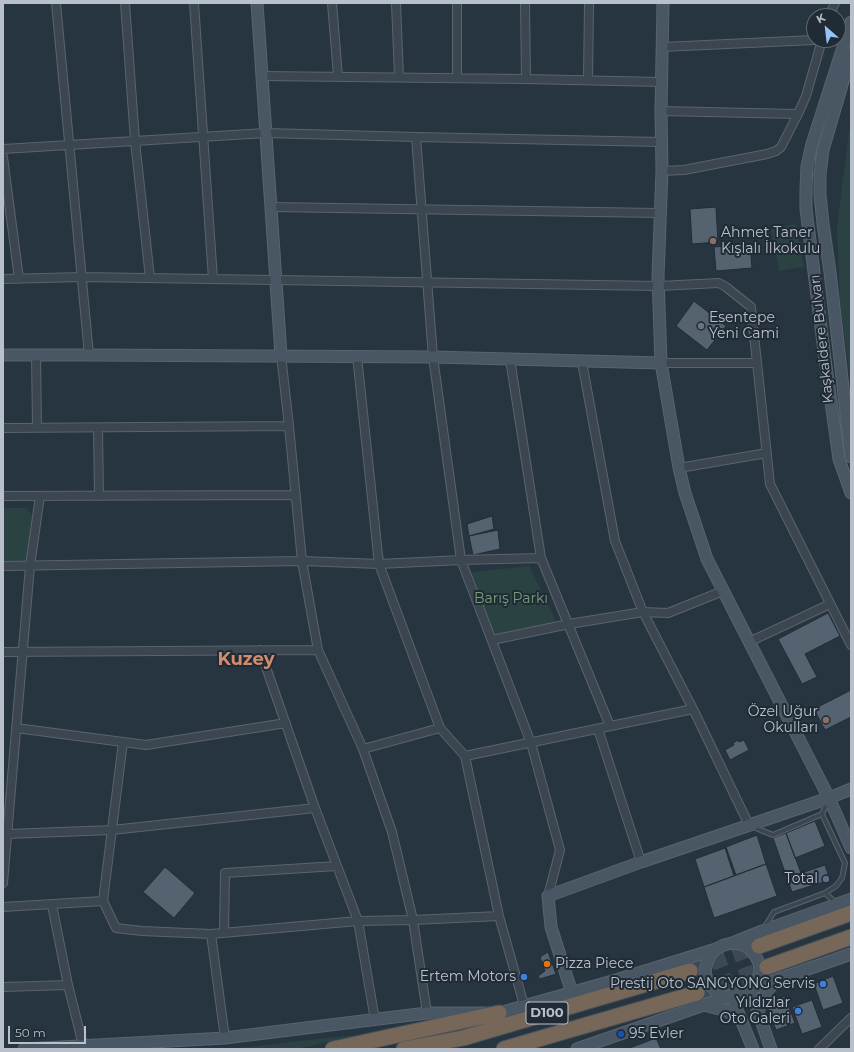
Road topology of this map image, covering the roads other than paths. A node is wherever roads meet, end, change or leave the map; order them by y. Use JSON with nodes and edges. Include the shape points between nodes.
{"nodes":[{"id":1,"x":56,"y":3,"type":"edge"},
{"id":2,"x":125,"y":3,"type":"edge"},
{"id":3,"x":194,"y":3,"type":"edge"},
{"id":4,"x":257,"y":3,"type":"edge"},
{"id":5,"x":332,"y":3,"type":"edge"},
{"id":6,"x":396,"y":3,"type":"edge"},
{"id":7,"x":457,"y":3,"type":"edge"},
{"id":8,"x":525,"y":3,"type":"edge"},
{"id":9,"x":588,"y":3,"type":"edge"},
{"id":10,"x":662,"y":3,"type":"edge"},
{"id":11,"x":851,"y":22,"type":"edge"},
{"id":12,"x":806,"y":40,"type":"edge"},
{"id":13,"x":662,"y":47,"type":"junction"},
{"id":14,"x":820,"y":48,"type":"edge"},
{"id":15,"x":851,"y":54,"type":"edge"},
{"id":16,"x":261,"y":76,"type":"junction"},
{"id":17,"x":338,"y":76,"type":"junction"},
{"id":18,"x":399,"y":77,"type":"junction"},
{"id":19,"x":457,"y":78,"type":"junction"},
{"id":20,"x":526,"y":79,"type":"junction"},
{"id":21,"x":588,"y":80,"type":"junction"},
{"id":22,"x":661,"y":82,"type":"junction"},
{"id":23,"x":661,"y":111,"type":"junction"},
{"id":24,"x":798,"y":114,"type":"junction"},
{"id":25,"x":266,"y":133,"type":"junction"},
{"id":26,"x":204,"y":137,"type":"junction"},
{"id":27,"x":416,"y":137,"type":"junction"},
{"id":28,"x":135,"y":142,"type":"junction"},
{"id":29,"x":661,"y":142,"type":"junction"},
{"id":30,"x":68,"y":146,"type":"junction"},
{"id":31,"x":3,"y":149,"type":"edge"},
{"id":32,"x":3,"y":157,"type":"edge"},
{"id":33,"x":662,"y":171,"type":"junction"},
{"id":34,"x":271,"y":207,"type":"junction"},
{"id":35,"x":421,"y":210,"type":"junction"},
{"id":36,"x":659,"y":213,"type":"junction"},
{"id":37,"x":82,"y":276,"type":"junction"},
{"id":38,"x":19,"y":278,"type":"junction"},
{"id":39,"x":150,"y":278,"type":"junction"},
{"id":40,"x":213,"y":278,"type":"junction"},
{"id":41,"x":3,"y":279,"type":"edge"},
{"id":42,"x":276,"y":280,"type":"junction"},
{"id":43,"x":426,"y":283,"type":"junction"},
{"id":44,"x":659,"y":286,"type":"junction"},
{"id":45,"x":3,"y":355,"type":"edge"},
{"id":46,"x":36,"y":355,"type":"junction"},
{"id":47,"x":89,"y":355,"type":"junction"},
{"id":48,"x":281,"y":355,"type":"junction"},
{"id":49,"x":357,"y":356,"type":"junction"},
{"id":50,"x":433,"y":357,"type":"junction"},
{"id":51,"x":510,"y":360,"type":"junction"},
{"id":52,"x":582,"y":362,"type":"junction"},
{"id":53,"x":661,"y":363,"type":"junction"},
{"id":54,"x":757,"y":363,"type":"junction"},
{"id":55,"x":289,"y":426,"type":"junction"},
{"id":56,"x":3,"y":428,"type":"edge"},
{"id":57,"x":37,"y":428,"type":"junction"},
{"id":58,"x":98,"y":428,"type":"junction"},
{"id":59,"x":767,"y":453,"type":"junction"},
{"id":60,"x":851,"y":457,"type":"edge"},
{"id":61,"x":679,"y":468,"type":"junction"},
{"id":62,"x":851,"y":493,"type":"edge"},
{"id":63,"x":295,"y":495,"type":"junction"},
{"id":64,"x":3,"y":496,"type":"edge"},
{"id":65,"x":40,"y":496,"type":"junction"},
{"id":66,"x":99,"y":496,"type":"junction"},
{"id":67,"x":541,"y":558,"type":"junction"},
{"id":68,"x":461,"y":560,"type":"junction"},
{"id":69,"x":302,"y":561,"type":"junction"},
{"id":70,"x":379,"y":564,"type":"junction"},
{"id":71,"x":3,"y":566,"type":"edge"},
{"id":72,"x":30,"y":566,"type":"junction"},
{"id":73,"x":723,"y":591,"type":"junction"},
{"id":74,"x":830,"y":604,"type":"junction"},
{"id":75,"x":643,"y":612,"type":"junction"},
{"id":76,"x":569,"y":624,"type":"junction"},
{"id":77,"x":492,"y":640,"type":"junction"},
{"id":78,"x":749,"y":642,"type":"junction"},
{"id":79,"x":851,"y":645,"type":"edge"},
{"id":80,"x":260,"y":650,"type":"junction"},
{"id":81,"x":318,"y":650,"type":"junction"},
{"id":82,"x":3,"y":652,"type":"edge"},
{"id":83,"x":22,"y":652,"type":"junction"},
{"id":84,"x":692,"y":709,"type":"junction"},
{"id":85,"x":286,"y":723,"type":"junction"},
{"id":86,"x":610,"y":726,"type":"junction"},
{"id":87,"x":16,"y":728,"type":"junction"},
{"id":88,"x":440,"y":728,"type":"junction"},
{"id":89,"x":598,"y":729,"type":"junction"},
{"id":90,"x":123,"y":742,"type":"junction"},
{"id":91,"x":531,"y":743,"type":"junction"},
{"id":92,"x":362,"y":748,"type":"junction"},
{"id":93,"x":465,"y":756,"type":"junction"},
{"id":94,"x":7,"y":788,"type":"edge"},
{"id":95,"x":851,"y":789,"type":"edge"},
{"id":96,"x":829,"y":798,"type":"junction"},
{"id":97,"x":315,"y":808,"type":"junction"},
{"id":98,"x":822,"y":814,"type":"junction"},
{"id":99,"x":749,"y":825,"type":"junction"},
{"id":100,"x":112,"y":830,"type":"junction"},
{"id":101,"x":8,"y":834,"type":"junction"},
{"id":102,"x":851,"y":848,"type":"edge"},
{"id":103,"x":641,"y":862,"type":"junction"},
{"id":104,"x":336,"y":866,"type":"junction"},
{"id":105,"x":3,"y":883,"type":"edge"},
{"id":106,"x":825,"y":893,"type":"junction"},
{"id":107,"x":548,"y":896,"type":"junction"},
{"id":108,"x":851,"y":899,"type":"edge"},
{"id":109,"x":103,"y":901,"type":"junction"},
{"id":110,"x":837,"y":904,"type":"junction"},
{"id":111,"x":52,"y":905,"type":"junction"},
{"id":112,"x":3,"y":907,"type":"edge"},
{"id":113,"x":851,"y":913,"type":"edge"},
{"id":114,"x":499,"y":916,"type":"junction"},
{"id":115,"x":412,"y":920,"type":"junction"},
{"id":116,"x":358,"y":921,"type":"junction"},
{"id":117,"x":762,"y":931,"type":"junction"},
{"id":118,"x":224,"y":933,"type":"junction"},
{"id":119,"x":211,"y":934,"type":"junction"},
{"id":120,"x":851,"y":937,"type":"edge"},
{"id":121,"x":732,"y":943,"type":"junction"},
{"id":122,"x":759,"y":946,"type":"tunnel mouth"},
{"id":123,"x":716,"y":949,"type":"junction"},
{"id":124,"x":851,"y":954,"type":"edge"},
{"id":125,"x":767,"y":967,"type":"tunnel mouth"},
{"id":126,"x":690,"y":971,"type":"tunnel mouth"},
{"id":127,"x":778,"y":979,"type":"junction"},
{"id":128,"x":68,"y":985,"type":"junction"},
{"id":129,"x":3,"y":987,"type":"edge"},
{"id":130,"x":752,"y":988,"type":"junction"},
{"id":131,"x":572,"y":993,"type":"junction"},
{"id":132,"x":729,"y":996,"type":"junction"},
{"id":133,"x":699,"y":999,"type":"junction"},
{"id":134,"x":524,"y":1005,"type":"junction"},
{"id":135,"x":427,"y":1013,"type":"junction"},
{"id":136,"x":499,"y":1013,"type":"junction"},
{"id":137,"x":758,"y":1014,"type":"junction"},
{"id":138,"x":851,"y":1018,"type":"edge"},
{"id":139,"x":375,"y":1020,"type":"junction"},
{"id":140,"x":742,"y":1020,"type":"junction"},
{"id":141,"x":225,"y":1038,"type":"junction"},
{"id":142,"x":83,"y":1045,"type":"junction"},
{"id":143,"x":24,"y":1049,"type":"edge"},
{"id":144,"x":333,"y":1049,"type":"edge"},
{"id":145,"x":404,"y":1049,"type":"edge"},
{"id":146,"x":504,"y":1049,"type":"edge"},
{"id":147,"x":578,"y":1049,"type":"edge"},
{"id":148,"x":753,"y":1049,"type":"edge"},
{"id":149,"x":771,"y":1049,"type":"edge"},
{"id":150,"x":819,"y":1049,"type":"edge"}],
"edges":[{"from":1,"to":30,"type":"street"},
{"from":2,"to":28,"type":"street"},
{"from":3,"to":26,"type":"street"},
{"from":4,"to":16,"type":"main road"},
{"from":5,"to":17,"type":"street"},
{"from":6,"to":18,"type":"street"},
{"from":7,"to":19,"type":"street"},
{"from":8,"to":20,"type":"street"},
{"from":9,"to":21,"type":"street"},
{"from":10,"to":13,"type":"main road"},
{"from":11,"to":62,"type":"main road","name":"Kaşkaldere Bulvarı","via":[[812,144],[807,166],[806,189],[806,209],[839,459]]},
{"from":12,"to":13,"type":"street"},
{"from":13,"to":22,"type":"main road"},
{"from":14,"to":24,"type":"street"},
{"from":15,"to":60,"type":"main road","name":"Kaşkaldere Bulvarı","via":[[823,150],[820,195]]},
{"from":16,"to":17,"type":"street"},
{"from":16,"to":25,"type":"main road"},
{"from":17,"to":18,"type":"street"},
{"from":18,"to":19,"type":"street"},
{"from":19,"to":20,"type":"street"},
{"from":20,"to":21,"type":"street"},
{"from":21,"to":22,"type":"street"},
{"from":22,"to":23,"type":"main road"},
{"from":23,"to":24,"type":"street"},
{"from":23,"to":29,"type":"main road"},
{"from":24,"to":33,"type":"street","via":[[785,141],[776,151],[684,170]]},
{"from":25,"to":26,"type":"street"},
{"from":25,"to":27,"type":"street"},
{"from":25,"to":34,"type":"main road"},
{"from":26,"to":28,"type":"street"},
{"from":26,"to":40,"type":"street"},
{"from":27,"to":29,"type":"street"},
{"from":27,"to":35,"type":"street"},
{"from":28,"to":30,"type":"street"},
{"from":28,"to":39,"type":"street"},
{"from":29,"to":33,"type":"main road"},
{"from":30,"to":31,"type":"street"},
{"from":30,"to":37,"type":"street"},
{"from":32,"to":38,"type":"street"},
{"from":33,"to":36,"type":"main road"},
{"from":34,"to":35,"type":"street"},
{"from":34,"to":42,"type":"main road"},
{"from":35,"to":36,"type":"street"},
{"from":35,"to":43,"type":"street"},
{"from":36,"to":44,"type":"main road"},
{"from":37,"to":38,"type":"street"},
{"from":37,"to":39,"type":"street"},
{"from":37,"to":47,"type":"street"},
{"from":38,"to":41,"type":"street"},
{"from":39,"to":40,"type":"street"},
{"from":40,"to":42,"type":"street"},
{"from":42,"to":43,"type":"street"},
{"from":42,"to":48,"type":"main road"},
{"from":43,"to":44,"type":"street"},
{"from":43,"to":50,"type":"street"},
{"from":44,"to":53,"type":"main road"},
{"from":44,"to":54,"type":"street","via":[[718,283],[730,290],[750,307]]},
{"from":45,"to":46,"type":"main road"},
{"from":46,"to":47,"type":"main road"},
{"from":46,"to":57,"type":"street"},
{"from":47,"to":48,"type":"main road"},
{"from":48,"to":49,"type":"main road"},
{"from":48,"to":55,"type":"street"},
{"from":49,"to":50,"type":"main road"},
{"from":49,"to":70,"type":"street"},
{"from":50,"to":51,"type":"main road"},
{"from":50,"to":68,"type":"street"},
{"from":51,"to":52,"type":"main road"},
{"from":51,"to":67,"type":"street"},
{"from":52,"to":53,"type":"main road"},
{"from":52,"to":75,"type":"street","via":[[616,541]]},
{"from":53,"to":54,"type":"street"},
{"from":53,"to":61,"type":"main road"},
{"from":54,"to":59,"type":"street"},
{"from":55,"to":58,"type":"street"},
{"from":55,"to":63,"type":"street"},
{"from":56,"to":57,"type":"street"},
{"from":57,"to":58,"type":"street"},
{"from":58,"to":66,"type":"street"},
{"from":59,"to":61,"type":"street"},
{"from":59,"to":74,"type":"street","via":[[770,484]]},
{"from":61,"to":73,"type":"main road","via":[[707,559]]},
{"from":63,"to":66,"type":"street"},
{"from":63,"to":69,"type":"street"},
{"from":64,"to":65,"type":"street"},
{"from":65,"to":66,"type":"street"},
{"from":65,"to":72,"type":"street"},
{"from":67,"to":68,"type":"street"},
{"from":67,"to":76,"type":"street"},
{"from":68,"to":70,"type":"street"},
{"from":68,"to":77,"type":"street"},
{"from":69,"to":70,"type":"street"},
{"from":69,"to":72,"type":"street"},
{"from":69,"to":81,"type":"street"},
{"from":70,"to":88,"type":"street"},
{"from":71,"to":72,"type":"street"},
{"from":72,"to":83,"type":"street"},
{"from":73,"to":75,"type":"street","via":[[668,613]]},
{"from":73,"to":78,"type":"main road"},
{"from":74,"to":78,"type":"street"},
{"from":74,"to":79,"type":"street"},
{"from":75,"to":76,"type":"street"},
{"from":75,"to":84,"type":"street"},
{"from":76,"to":77,"type":"street"},
{"from":76,"to":86,"type":"street"},
{"from":77,"to":91,"type":"street"},
{"from":78,"to":96,"type":"main road"},
{"from":80,"to":81,"type":"street"},
{"from":80,"to":83,"type":"street"},
{"from":80,"to":85,"type":"street"},
{"from":81,"to":92,"type":"street"},
{"from":82,"to":83,"type":"street"},
{"from":83,"to":87,"type":"street"},
{"from":84,"to":86,"type":"street"},
{"from":84,"to":99,"type":"street"},
{"from":85,"to":90,"type":"street","via":[[146,745]]},
{"from":85,"to":97,"type":"street"},
{"from":86,"to":89,"type":"street"},
{"from":87,"to":90,"type":"street"},
{"from":87,"to":94,"type":"street"},
{"from":88,"to":92,"type":"street"},
{"from":88,"to":93,"type":"street"},
{"from":89,"to":91,"type":"street"},
{"from":89,"to":103,"type":"street"},
{"from":90,"to":100,"type":"street"},
{"from":91,"to":93,"type":"street"},
{"from":91,"to":107,"type":"street","via":[[560,850]]},
{"from":92,"to":115,"type":"street","via":[[392,832]]},
{"from":93,"to":114,"type":"street"},
{"from":94,"to":101,"type":"street"},
{"from":95,"to":96,"type":"main road"},
{"from":96,"to":98,"type":"lane"},
{"from":96,"to":99,"type":"main road"},
{"from":96,"to":102,"type":"main road"},
{"from":97,"to":100,"type":"street"},
{"from":97,"to":104,"type":"street"},
{"from":98,"to":99,"type":"lane","via":[[773,835]]},
{"from":98,"to":106,"type":"lane","via":[[845,863],[842,878],[836,886]]},
{"from":99,"to":103,"type":"main road"},
{"from":100,"to":101,"type":"street"},
{"from":100,"to":109,"type":"street"},
{"from":101,"to":105,"type":"street"},
{"from":103,"to":107,"type":"main road"},
{"from":104,"to":116,"type":"street"},
{"from":104,"to":118,"type":"street","via":[[225,873]]},
{"from":106,"to":110,"type":"lane"},
{"from":106,"to":117,"type":"lane","via":[[774,912]]},
{"from":107,"to":131,"type":"main road","via":[[551,927]]},
{"from":108,"to":110,"type":"main road"},
{"from":109,"to":111,"type":"street"},
{"from":109,"to":119,"type":"street","via":[[116,928]]},
{"from":110,"to":117,"type":"main road"},
{"from":111,"to":112,"type":"street"},
{"from":111,"to":128,"type":"street"},
{"from":113,"to":122,"type":"highway"},
{"from":114,"to":115,"type":"street"},
{"from":114,"to":134,"type":"street"},
{"from":115,"to":116,"type":"street"},
{"from":115,"to":135,"type":"street"},
{"from":116,"to":118,"type":"street"},
{"from":116,"to":139,"type":"street"},
{"from":117,"to":121,"type":"main road"},
{"from":118,"to":119,"type":"street"},
{"from":119,"to":141,"type":"street"},
{"from":120,"to":125,"type":"highway"},
{"from":121,"to":123,"type":"main road"},
{"from":121,"to":130,"type":"main road","via":[[749,948],[759,963],[758,980]]},
{"from":123,"to":131,"type":"main road"},
{"from":123,"to":132,"type":"main road","via":[[706,963],[707,980],[718,993]]},
{"from":124,"to":127,"type":"main road"},
{"from":126,"to":145,"type":"highway","number":"D100","via":[[462,1038]]},
{"from":127,"to":130,"type":"main road"},
{"from":127,"to":137,"type":"main road","via":[[767,991]]},
{"from":128,"to":129,"type":"street"},
{"from":128,"to":142,"type":"street"},
{"from":130,"to":132,"type":"main road"},
{"from":130,"to":137,"type":"main road"},
{"from":131,"to":134,"type":"main road"},
{"from":132,"to":133,"type":"main road"},
{"from":132,"to":140,"type":"main road"},
{"from":133,"to":140,"type":"main road"},
{"from":133,"to":146,"type":"highway","number":"D100"},
{"from":133,"to":147,"type":"main road"},
{"from":134,"to":136,"type":"main road"},
{"from":135,"to":136,"type":"main road"},
{"from":135,"to":139,"type":"main road"},
{"from":136,"to":144,"type":"highway"},
{"from":137,"to":149,"type":"main road"},
{"from":138,"to":150,"type":"street"},
{"from":139,"to":141,"type":"main road"},
{"from":140,"to":148,"type":"main road"},
{"from":141,"to":142,"type":"main road"},
{"from":142,"to":143,"type":"main road"}]}
